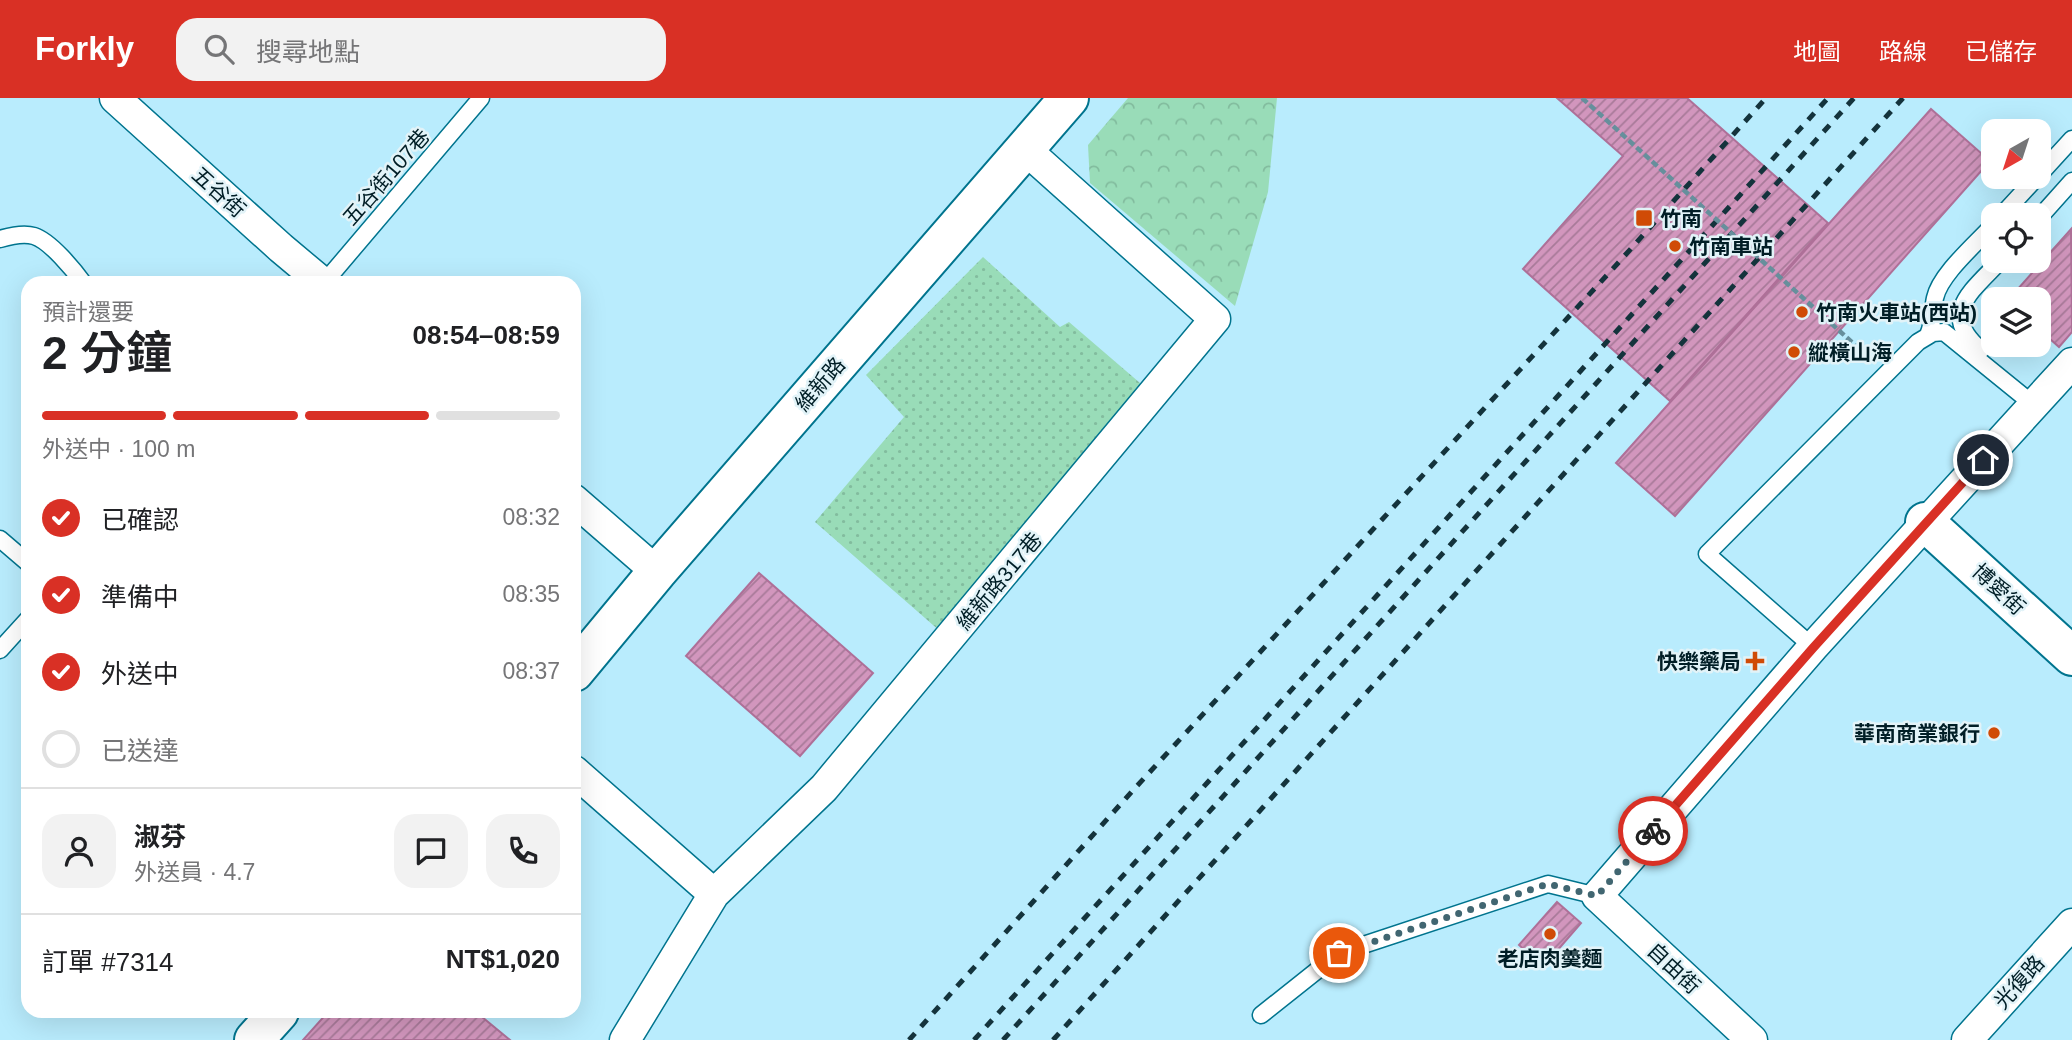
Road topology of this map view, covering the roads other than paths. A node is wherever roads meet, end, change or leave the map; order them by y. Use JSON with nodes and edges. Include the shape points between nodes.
{"nodes":[{"id":1,"x":115,"y":98,"type":"edge"},
{"id":2,"x":481,"y":98,"type":"edge"},
{"id":3,"x":1069,"y":98,"type":"edge"},
{"id":4,"x":2072,"y":139,"type":"edge"},
{"id":5,"x":1024,"y":149,"type":"junction"},
{"id":6,"x":2051,"y":162,"type":"edge"},
{"id":7,"x":2072,"y":181,"type":"edge"},
{"id":8,"x":2026,"y":189,"type":"edge"},
{"id":9,"x":2013,"y":203,"type":"edge"},
{"id":10,"x":2051,"y":205,"type":"edge"},
{"id":11,"x":1981,"y":238,"type":"edge"},
{"id":12,"x":0,"y":239,"type":"edge"},
{"id":13,"x":1989,"y":273,"type":"edge"},
{"id":14,"x":78,"y":276,"type":"edge"},
{"id":15,"x":315,"y":276,"type":"edge"},
{"id":16,"x":329,"y":276,"type":"edge"},
{"id":17,"x":1928,"y":335,"type":"junction"},
{"id":18,"x":2072,"y":363,"type":"edge"},
{"id":19,"x":2036,"y":402,"type":"junction"},
{"id":20,"x":581,"y":506,"type":"edge"},
{"id":21,"x":1926,"y":522,"type":"junction"},
{"id":22,"x":0,"y":539,"type":"edge"},
{"id":23,"x":21,"y":557,"type":"edge"},
{"id":24,"x":657,"y":572,"type":"junction"},
{"id":25,"x":21,"y":628,"type":"edge"},
{"id":26,"x":1813,"y":648,"type":"junction"},
{"id":27,"x":0,"y":650,"type":"edge"},
{"id":28,"x":2072,"y":656,"type":"edge"},
{"id":29,"x":581,"y":664,"type":"edge"},
{"id":30,"x":581,"y":777,"type":"edge"},
{"id":31,"x":714,"y":894,"type":"junction"},
{"id":32,"x":1597,"y":896,"type":"junction"},
{"id":33,"x":2072,"y":924,"type":"edge"},
{"id":34,"x":1261,"y":1015,"type":"dead end"},
{"id":35,"x":274,"y":1018,"type":"edge"},
{"id":36,"x":254,"y":1040,"type":"edge"},
{"id":37,"x":625,"y":1040,"type":"edge"},
{"id":38,"x":1752,"y":1040,"type":"edge"},
{"id":39,"x":1967,"y":1040,"type":"edge"}],
"edges":[{"from":1,"to":15,"type":"street","name":"五谷街"},
{"from":2,"to":16,"type":"lane","name":"五谷街107巷"},
{"from":3,"to":5,"type":"street","name":"維新路"},
{"from":4,"to":6,"type":"lane"},
{"from":5,"to":24,"type":"street","name":"維新路"},
{"from":5,"to":31,"type":"street","name":"維新路317巷","via":[[1215,319],[824,788]]},
{"from":7,"to":10,"type":"lane"},
{"from":8,"to":9,"type":"lane"},
{"from":11,"to":17,"type":"lane","via":[[1939,287]]},
{"from":12,"to":14,"type":"lane","via":[[35,236]]},
{"from":13,"to":19,"type":"lane","via":[[1961,305],[1959,321],[1969,340]]},
{"from":17,"to":19,"type":"lane","via":[[1944,332]]},
{"from":17,"to":26,"type":"lane","via":[[1707,554]]},
{"from":18,"to":19,"type":"street"},
{"from":19,"to":21,"type":"street"},
{"from":20,"to":24,"type":"street"},
{"from":21,"to":26,"type":"street"},
{"from":21,"to":28,"type":"street","name":"博愛街"},
{"from":22,"to":23,"type":"lane"},
{"from":24,"to":29,"type":"street","name":"維新路"},
{"from":25,"to":27,"type":"lane"},
{"from":26,"to":32,"type":"street"},
{"from":30,"to":31,"type":"street"},
{"from":31,"to":37,"type":"street","name":"維新路317巷"},
{"from":32,"to":34,"type":"lane","via":[[1548,884],[1339,953]]},
{"from":32,"to":38,"type":"street","name":"自由街"},
{"from":33,"to":39,"type":"street","name":"光復路"},
{"from":35,"to":36,"type":"street"}]}
